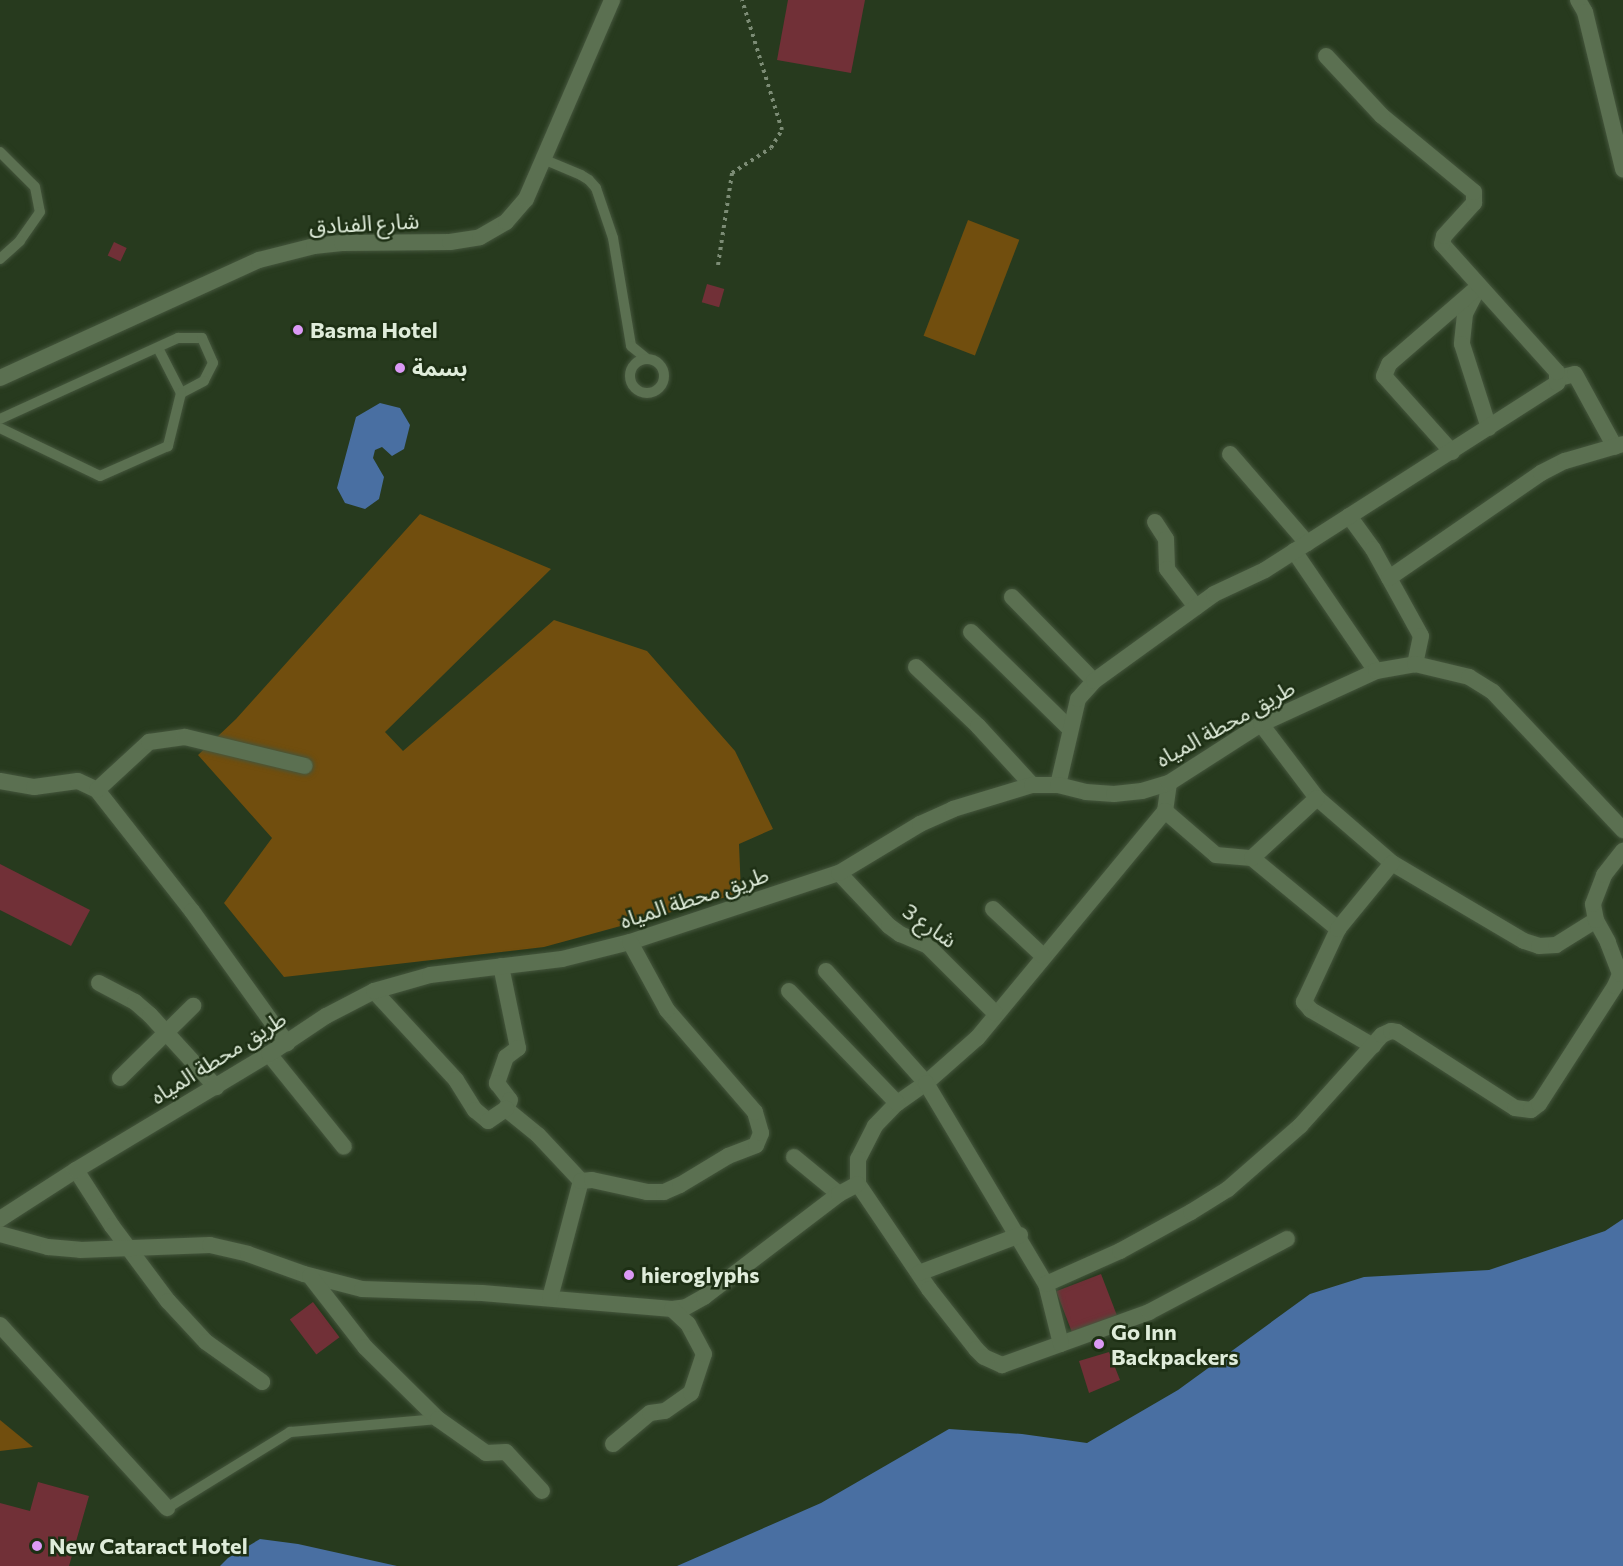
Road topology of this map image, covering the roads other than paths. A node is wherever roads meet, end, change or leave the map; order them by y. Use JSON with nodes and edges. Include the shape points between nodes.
{"nodes":[{"id":1,"x":612,"y":0,"type":"edge"},
{"id":2,"x":1578,"y":0,"type":"edge"},
{"id":3,"x":1326,"y":56,"type":"dead end"},
{"id":4,"x":0,"y":152,"type":"edge"},
{"id":5,"x":543,"y":159,"type":"junction"},
{"id":6,"x":1623,"y":169,"type":"edge"},
{"id":7,"x":0,"y":259,"type":"edge"},
{"id":8,"x":1478,"y":287,"type":"junction"},
{"id":9,"x":158,"y":348,"type":"junction"},
{"id":10,"x":646,"y":358,"type":"dead end"},
{"id":11,"x":0,"y":378,"type":"edge"},
{"id":12,"x":1559,"y":378,"type":"junction"},
{"id":13,"x":181,"y":393,"type":"junction"},
{"id":14,"x":0,"y":419,"type":"edge"},
{"id":15,"x":0,"y":428,"type":"edge"},
{"id":16,"x":1489,"y":428,"type":"junction"},
{"id":17,"x":1619,"y":445,"type":"edge"},
{"id":18,"x":1452,"y":452,"type":"junction"},
{"id":19,"x":1230,"y":454,"type":"dead end"},
{"id":20,"x":1349,"y":516,"type":"junction"},
{"id":21,"x":1155,"y":522,"type":"dead end"},
{"id":22,"x":1300,"y":547,"type":"junction"},
{"id":23,"x":1389,"y":578,"type":"junction"},
{"id":24,"x":1012,"y":597,"type":"dead end"},
{"id":25,"x":1196,"y":607,"type":"junction"},
{"id":26,"x":970,"y":632,"type":"dead end"},
{"id":27,"x":1416,"y":664,"type":"junction"},
{"id":28,"x":916,"y":667,"type":"dead end"},
{"id":29,"x":1376,"y":670,"type":"junction"},
{"id":30,"x":1094,"y":681,"type":"junction"},
{"id":31,"x":1261,"y":724,"type":"junction"},
{"id":32,"x":1070,"y":729,"type":"junction"},
{"id":33,"x":305,"y":766,"type":"dead end"},
{"id":34,"x":0,"y":781,"type":"edge"},
{"id":35,"x":1168,"y":783,"type":"junction"},
{"id":36,"x":1032,"y":785,"type":"junction"},
{"id":37,"x":1058,"y":785,"type":"junction"},
{"id":38,"x":97,"y":790,"type":"junction"},
{"id":39,"x":1317,"y":798,"type":"junction"},
{"id":40,"x":1165,"y":811,"type":"junction"},
{"id":41,"x":1623,"y":830,"type":"edge"},
{"id":42,"x":1623,"y":851,"type":"edge"},
{"id":43,"x":1252,"y":858,"type":"junction"},
{"id":44,"x":1392,"y":863,"type":"junction"},
{"id":45,"x":839,"y":873,"type":"junction"},
{"id":46,"x":993,"y":909,"type":"dead end"},
{"id":47,"x":1596,"y":920,"type":"junction"},
{"id":48,"x":1338,"y":929,"type":"junction"},
{"id":49,"x":630,"y":942,"type":"junction"},
{"id":50,"x":1043,"y":956,"type":"junction"},
{"id":51,"x":501,"y":966,"type":"junction"},
{"id":52,"x":826,"y":971,"type":"dead end"},
{"id":53,"x":99,"y":983,"type":"dead end"},
{"id":54,"x":374,"y":991,"type":"junction"},
{"id":55,"x":789,"y":991,"type":"dead end"},
{"id":56,"x":193,"y":1006,"type":"dead end"},
{"id":57,"x":995,"y":1013,"type":"junction"},
{"id":58,"x":167,"y":1032,"type":"junction"},
{"id":59,"x":287,"y":1042,"type":"junction"},
{"id":60,"x":1373,"y":1046,"type":"junction"},
{"id":61,"x":268,"y":1054,"type":"junction"},
{"id":62,"x":120,"y":1078,"type":"dead end"},
{"id":63,"x":926,"y":1083,"type":"junction"},
{"id":64,"x":216,"y":1086,"type":"junction"},
{"id":65,"x":897,"y":1103,"type":"junction"},
{"id":66,"x":506,"y":1109,"type":"junction"},
{"id":67,"x":344,"y":1147,"type":"dead end"},
{"id":68,"x":794,"y":1157,"type":"dead end"},
{"id":69,"x":76,"y":1170,"type":"junction"},
{"id":70,"x":581,"y":1181,"type":"junction"},
{"id":71,"x":858,"y":1184,"type":"junction"},
{"id":72,"x":839,"y":1194,"type":"junction"},
{"id":73,"x":0,"y":1219,"type":"edge"},
{"id":74,"x":0,"y":1234,"type":"edge"},
{"id":75,"x":1020,"y":1235,"type":"junction"},
{"id":76,"x":1287,"y":1239,"type":"dead end"},
{"id":77,"x":129,"y":1250,"type":"junction"},
{"id":78,"x":919,"y":1273,"type":"junction"},
{"id":79,"x":310,"y":1276,"type":"junction"},
{"id":80,"x":1046,"y":1284,"type":"junction"},
{"id":81,"x":549,"y":1298,"type":"junction"},
{"id":82,"x":672,"y":1309,"type":"junction"},
{"id":83,"x":0,"y":1325,"type":"edge"},
{"id":84,"x":1061,"y":1344,"type":"junction"},
{"id":85,"x":262,"y":1382,"type":"dead end"},
{"id":86,"x":438,"y":1419,"type":"junction"},
{"id":87,"x":613,"y":1444,"type":"dead end"},
{"id":88,"x":542,"y":1491,"type":"dead end"},
{"id":89,"x":167,"y":1508,"type":"joint"}],
"edges":[{"from":1,"to":5,"type":"street","name":"شارع الفنادق"},
{"from":2,"to":6,"type":"street","via":[[1585,12]]},
{"from":3,"to":8,"type":"street","via":[[1382,116],[1474,192],[1474,203],[1444,236],[1442,244]]},
{"from":4,"to":7,"type":"lane","via":[[35,187],[40,212],[20,241]]},
{"from":5,"to":10,"type":"lane","via":[[590,180],[596,189],[613,238],[631,346]]},
{"from":5,"to":11,"type":"street","name":"شارع الفنادق","via":[[526,199],[506,222],[480,237],[450,242],[342,243],[268,257]]},
{"from":8,"to":12,"type":"street"},
{"from":8,"to":16,"type":"street","via":[[1465,314],[1462,344]]},
{"from":8,"to":18,"type":"street","via":[[1389,364],[1384,376]]},
{"from":9,"to":13,"type":"lane"},
{"from":9,"to":13,"type":"lane","via":[[178,338],[202,339],[213,363],[204,381]]},
{"from":9,"to":14,"type":"lane"},
{"from":12,"to":16,"type":"street","via":[[1553,388]]},
{"from":12,"to":17,"type":"street","via":[[1575,374]]},
{"from":13,"to":15,"type":"lane","via":[[168,446],[100,476]]},
{"from":16,"to":18,"type":"street"},
{"from":17,"to":23,"type":"street","via":[[1565,461],[1541,473]]},
{"from":18,"to":20,"type":"street"},
{"from":19,"to":22,"type":"street"},
{"from":20,"to":22,"type":"street"},
{"from":20,"to":23,"type":"street"},
{"from":21,"to":25,"type":"street","via":[[1166,539],[1167,569]]},
{"from":22,"to":25,"type":"street"},
{"from":22,"to":29,"type":"street"},
{"from":23,"to":27,"type":"street","via":[[1421,636]]},
{"from":24,"to":30,"type":"street"},
{"from":25,"to":30,"type":"street"},
{"from":26,"to":32,"type":"street"},
{"from":27,"to":29,"type":"street","name":"طريق محطة المياه"},
{"from":27,"to":41,"type":"street","via":[[1469,677],[1493,692]]},
{"from":28,"to":36,"type":"street"},
{"from":29,"to":31,"type":"street","name":"طريق محطة المياه"},
{"from":30,"to":32,"type":"street","via":[[1078,699]]},
{"from":31,"to":35,"type":"street","name":"طريق محطة المياه"},
{"from":31,"to":39,"type":"street"},
{"from":32,"to":37,"type":"street"},
{"from":33,"to":38,"type":"street","via":[[184,737],[149,742]]},
{"from":34,"to":38,"type":"street","via":[[34,787],[78,781]]},
{"from":35,"to":37,"type":"street","name":"طريق محطة المياه","via":[[1114,794]]},
{"from":35,"to":40,"type":"street"},
{"from":36,"to":37,"type":"street","name":"طريق محطة المياه"},
{"from":36,"to":45,"type":"street","name":"طريق محطة المياه","via":[[952,809]]},
{"from":38,"to":59,"type":"street","via":[[192,911]]},
{"from":39,"to":43,"type":"street"},
{"from":39,"to":44,"type":"street"},
{"from":40,"to":43,"type":"street","via":[[1216,855]]},
{"from":40,"to":50,"type":"street"},
{"from":42,"to":47,"type":"street","via":[[1596,889]]},
{"from":43,"to":48,"type":"street"},
{"from":44,"to":47,"type":"street","via":[[1524,941],[1539,946],[1556,945]]},
{"from":44,"to":48,"type":"street"},
{"from":45,"to":49,"type":"street","name":"طريق محطة المياه"},
{"from":45,"to":57,"type":"street","name":"شارع 3","via":[[889,926],[928,946]]},
{"from":46,"to":50,"type":"street"},
{"from":47,"to":60,"type":"street","via":[[1620,974],[1539,1104],[1531,1110],[1515,1108],[1397,1032],[1382,1035]]},
{"from":48,"to":60,"type":"street","via":[[1306,996],[1306,1006]]},
{"from":49,"to":51,"type":"street","name":"طريق محطة المياه","via":[[562,959]]},
{"from":49,"to":70,"type":"street","via":[[667,1010],[755,1112],[761,1133],[756,1145],[664,1192]]},
{"from":50,"to":57,"type":"street"},
{"from":51,"to":54,"type":"street","name":"طريق محطة المياه","via":[[430,975]]},
{"from":51,"to":66,"type":"street","via":[[518,1048],[506,1057],[496,1083],[510,1100]]},
{"from":52,"to":63,"type":"street"},
{"from":53,"to":58,"type":"street","via":[[135,1002]]},
{"from":54,"to":59,"type":"street","name":"طريق محطة المياه","via":[[349,1002]]},
{"from":54,"to":66,"type":"street","via":[[456,1080],[475,1110],[488,1121]]},
{"from":55,"to":65,"type":"street"},
{"from":56,"to":58,"type":"street"},
{"from":57,"to":63,"type":"street","via":[[977,1038]]},
{"from":58,"to":62,"type":"street"},
{"from":58,"to":64,"type":"street"},
{"from":59,"to":61,"type":"street","name":"طريق محطة المياه"},
{"from":60,"to":80,"type":"street","via":[[1300,1126],[1228,1189],[1120,1251]]},
{"from":61,"to":64,"type":"street","name":"طريق محطة المياه"},
{"from":61,"to":67,"type":"street"},
{"from":63,"to":65,"type":"street"},
{"from":63,"to":75,"type":"street"},
{"from":64,"to":69,"type":"street","name":"طريق محطة المياه"},
{"from":65,"to":71,"type":"street","via":[[875,1126],[862,1148],[856,1167]]},
{"from":66,"to":70,"type":"street"},
{"from":68,"to":72,"type":"street"},
{"from":69,"to":73,"type":"street","name":"طريق محطة المياه"},
{"from":69,"to":77,"type":"street"},
{"from":70,"to":81,"type":"street"},
{"from":71,"to":72,"type":"street"},
{"from":71,"to":78,"type":"street"},
{"from":72,"to":82,"type":"street","via":[[704,1297],[686,1307]]},
{"from":74,"to":77,"type":"street","via":[[48,1247]]},
{"from":75,"to":78,"type":"street"},
{"from":75,"to":80,"type":"street"},
{"from":76,"to":84,"type":"street","via":[[1149,1312]]},
{"from":77,"to":79,"type":"street","via":[[175,1244],[210,1245]]},
{"from":77,"to":85,"type":"street","via":[[168,1301],[207,1342]]},
{"from":78,"to":84,"type":"street","via":[[976,1349],[994,1363],[1009,1364]]},
{"from":79,"to":81,"type":"street","via":[[362,1289]]},
{"from":79,"to":86,"type":"street","via":[[365,1347]]},
{"from":80,"to":84,"type":"street"},
{"from":81,"to":82,"type":"street"},
{"from":82,"to":87,"type":"street","via":[[688,1324],[704,1354],[691,1393],[665,1411],[650,1413]]},
{"from":83,"to":89,"type":"street"},
{"from":86,"to":88,"type":"street","via":[[486,1453],[506,1452]]},
{"from":86,"to":89,"type":"lane","via":[[290,1432]]}]}
